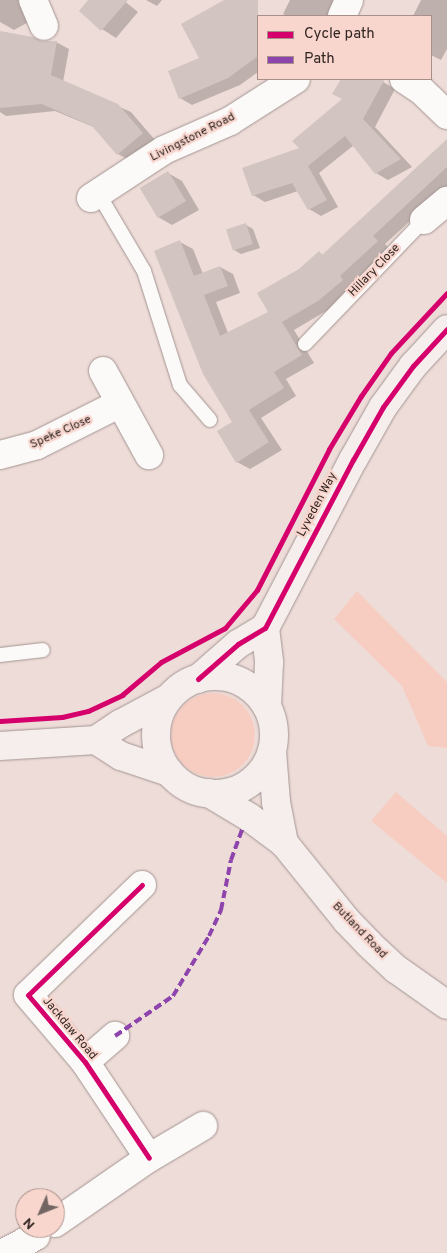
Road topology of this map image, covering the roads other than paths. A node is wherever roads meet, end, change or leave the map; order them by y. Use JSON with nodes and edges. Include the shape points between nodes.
{"nodes":[{"id":1,"x":33,"y":0,"type":"edge"},
{"id":2,"x":349,"y":0,"type":"edge"},
{"id":3,"x":342,"y":15,"type":"edge"},
{"id":4,"x":44,"y":26,"type":"dead end"},
{"id":5,"x":294,"y":80,"type":"edge"},
{"id":6,"x":406,"y":80,"type":"edge"},
{"id":7,"x":447,"y":115,"type":"edge"},
{"id":8,"x":94,"y":195,"type":"joint"},
{"id":9,"x":447,"y":201,"type":"edge"},
{"id":10,"x":424,"y":220,"type":"joint"},
{"id":11,"x":447,"y":329,"type":"edge"},
{"id":12,"x":305,"y":344,"type":"dead end"},
{"id":13,"x":103,"y":371,"type":"dead end"},
{"id":14,"x":120,"y":404,"type":"junction"},
{"id":15,"x":210,"y":420,"type":"dead end"},
{"id":16,"x":0,"y":455,"type":"edge"},
{"id":17,"x":149,"y":455,"type":"dead end"},
{"id":18,"x":265,"y":628,"type":"junction"},
{"id":19,"x":43,"y":650,"type":"dead end"},
{"id":20,"x":0,"y":655,"type":"edge"},
{"id":21,"x":198,"y":678,"type":"junction"},
{"id":22,"x":170,"y":698,"type":"junction"},
{"id":23,"x":267,"y":707,"type":"junction"},
{"id":24,"x":96,"y":740,"type":"junction"},
{"id":25,"x":0,"y":746,"type":"edge"},
{"id":26,"x":272,"y":750,"type":"junction"},
{"id":27,"x":169,"y":772,"type":"junction"},
{"id":28,"x":209,"y":793,"type":"junction"},
{"id":29,"x":284,"y":843,"type":"junction"},
{"id":30,"x":142,"y":884,"type":"dead end"},
{"id":31,"x":447,"y":1006,"type":"edge"},
{"id":32,"x":115,"y":1036,"type":"dead end"},
{"id":33,"x":85,"y":1062,"type":"junction"},
{"id":34,"x":203,"y":1126,"type":"dead end"},
{"id":35,"x":149,"y":1158,"type":"junction"},
{"id":36,"x":65,"y":1221,"type":"edge"},
{"id":37,"x":39,"y":1238,"type":"edge"},
{"id":38,"x":4,"y":1253,"type":"edge"}],
"edges":[{"from":1,"to":4,"type":"street"},
{"from":2,"to":3,"type":"street"},
{"from":5,"to":8,"type":"street","name":"Livingstone Road","via":[[230,121],[164,150]]},
{"from":6,"to":7,"type":"street"},
{"from":8,"to":15,"type":"lane","via":[[144,271],[180,385]]},
{"from":9,"to":10,"type":"street","name":"Hillary Close"},
{"from":10,"to":12,"type":"lane","name":"Hillary Close"},
{"from":11,"to":18,"type":"street","name":"Lyveden Way","via":[[413,366],[383,407]]},
{"from":13,"to":14,"type":"street"},
{"from":14,"to":16,"type":"street","name":"Speke Close","via":[[37,445]]},
{"from":14,"to":17,"type":"street"},
{"from":18,"to":21,"type":"street","via":[[238,644]]},
{"from":18,"to":23,"type":"street","via":[[269,662]]},
{"from":19,"to":20,"type":"lane"},
{"from":21,"to":22,"type":"street","via":[[178,688]]},
{"from":21,"to":23,"type":"street","via":[[231,677],[248,686]]},
{"from":22,"to":24,"type":"street"},
{"from":22,"to":27,"type":"street","via":[[158,719],[156,738],[160,756]]},
{"from":23,"to":26,"type":"street","via":[[274,732]]},
{"from":24,"to":25,"type":"street"},
{"from":24,"to":27,"type":"street","via":[[122,756]]},
{"from":26,"to":28,"type":"street","via":[[265,768],[252,781],[236,791]]},
{"from":26,"to":29,"type":"street","name":"Butland Road","via":[[276,802]]},
{"from":27,"to":28,"type":"street","via":[[183,784]]},
{"from":28,"to":29,"type":"street","name":"Butland Road"},
{"from":29,"to":31,"type":"street","name":"Butland Road","via":[[369,944],[396,969]]},
{"from":30,"to":33,"type":"street","name":"Jackdaw Road","via":[[28,995]]},
{"from":32,"to":33,"type":"street","name":"Jackdaw Road"},
{"from":33,"to":35,"type":"street","name":"Jackdaw Road"},
{"from":34,"to":35,"type":"street"},
{"from":35,"to":36,"type":"street"},
{"from":37,"to":38,"type":"street"}]}
